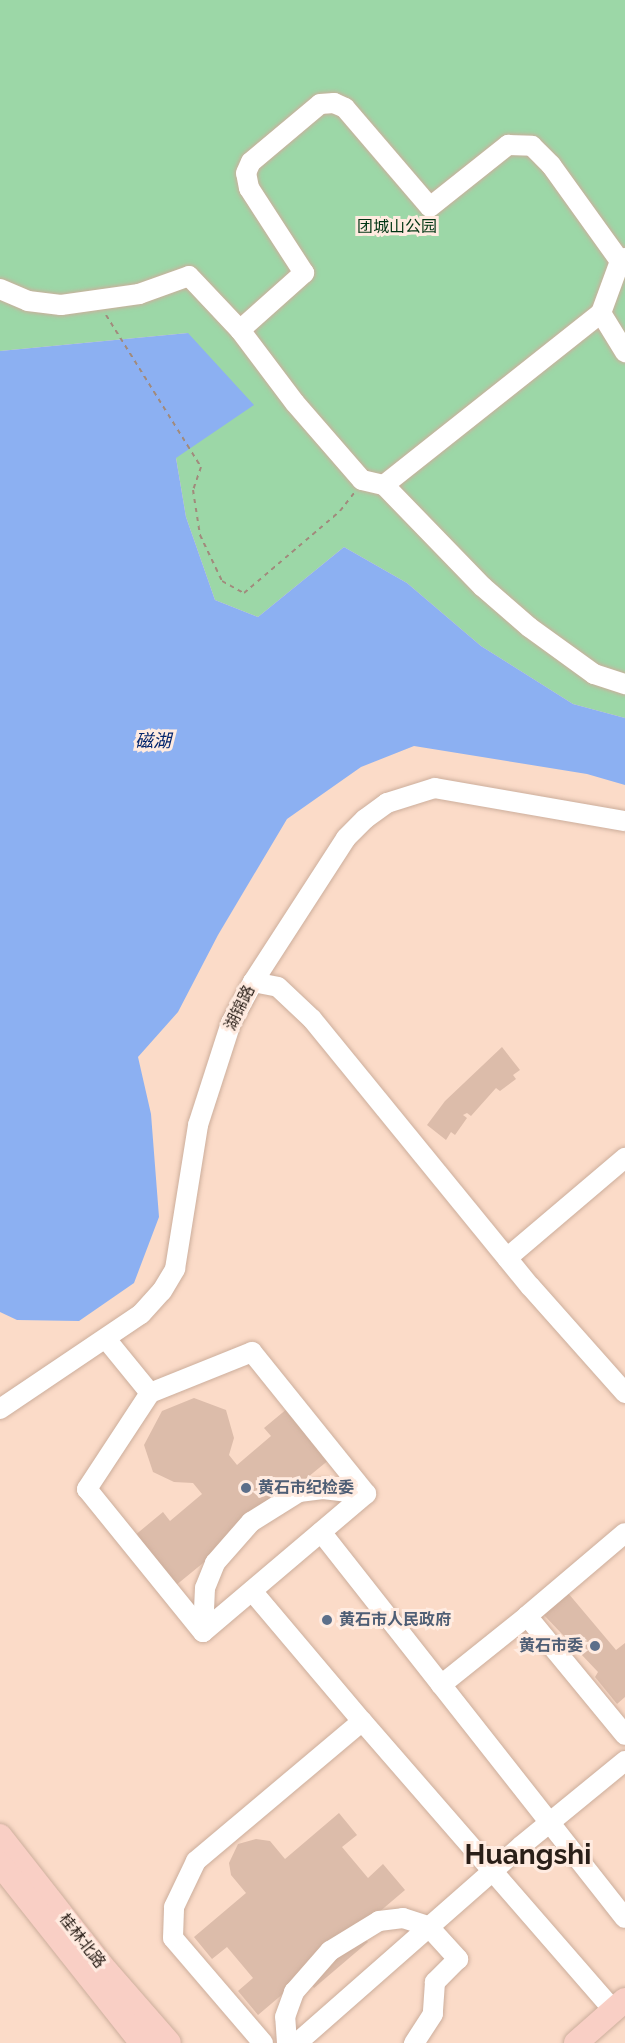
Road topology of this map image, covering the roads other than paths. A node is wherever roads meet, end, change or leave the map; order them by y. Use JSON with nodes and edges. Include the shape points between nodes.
{"nodes":[{"id":1,"x":623,"y":259,"type":"edge"},
{"id":2,"x":0,"y":289,"type":"edge"},
{"id":3,"x":601,"y":313,"type":"junction"},
{"id":4,"x":240,"y":330,"type":"junction"},
{"id":5,"x":625,"y":352,"type":"edge"},
{"id":6,"x":384,"y":485,"type":"junction"},
{"id":7,"x":625,"y":684,"type":"edge"},
{"id":8,"x":625,"y":821,"type":"edge"},
{"id":9,"x":253,"y":981,"type":"junction"},
{"id":10,"x":625,"y":1158,"type":"edge"},
{"id":11,"x":507,"y":1258,"type":"junction"},
{"id":12,"x":106,"y":1340,"type":"junction"},
{"id":13,"x":150,"y":1393,"type":"junction"},
{"id":14,"x":625,"y":1393,"type":"edge"},
{"id":15,"x":0,"y":1409,"type":"edge"},
{"id":16,"x":366,"y":1494,"type":"junction"},
{"id":17,"x":321,"y":1532,"type":"junction"},
{"id":18,"x":625,"y":1533,"type":"edge"},
{"id":19,"x":252,"y":1591,"type":"junction"},
{"id":20,"x":527,"y":1616,"type":"junction"},
{"id":21,"x":203,"y":1632,"type":"junction"},
{"id":22,"x":441,"y":1685,"type":"junction"},
{"id":23,"x":362,"y":1721,"type":"junction"},
{"id":24,"x":625,"y":1735,"type":"edge"},
{"id":25,"x":625,"y":1761,"type":"edge"},
{"id":26,"x":550,"y":1822,"type":"junction"},
{"id":27,"x":0,"y":1836,"type":"edge"},
{"id":28,"x":0,"y":1864,"type":"edge"},
{"id":29,"x":493,"y":1870,"type":"junction"},
{"id":30,"x":625,"y":1918,"type":"edge"},
{"id":31,"x":428,"y":1926,"type":"junction"},
{"id":32,"x":619,"y":2005,"type":"edge"},
{"id":33,"x":142,"y":2043,"type":"edge"},
{"id":34,"x":169,"y":2043,"type":"edge"},
{"id":35,"x":263,"y":2043,"type":"edge"},
{"id":36,"x":287,"y":2043,"type":"edge"},
{"id":37,"x":297,"y":2043,"type":"edge"},
{"id":38,"x":414,"y":2043,"type":"edge"},
{"id":39,"x":576,"y":2043,"type":"edge"}],
"edges":[{"from":1,"to":3,"type":"street"},
{"from":1,"to":4,"type":"street","via":[[532,146],[508,145],[430,207],[345,108],[334,103],[320,104],[250,162],[246,173],[249,188],[304,273]]},
{"from":2,"to":4,"type":"street","via":[[28,301],[61,305],[139,294],[189,276]]},
{"from":3,"to":5,"type":"street"},
{"from":3,"to":6,"type":"street"},
{"from":4,"to":6,"type":"street","via":[[295,403],[362,480]]},
{"from":6,"to":7,"type":"street","via":[[431,536],[529,627],[594,674]]},
{"from":8,"to":9,"type":"street","name":"湖锦路","via":[[435,788],[387,802],[346,838]]},
{"from":9,"to":11,"type":"street","via":[[278,987],[312,1020]]},
{"from":9,"to":12,"type":"street","name":"湖锦路","via":[[231,1023],[198,1125],[175,1269],[141,1314]]},
{"from":10,"to":11,"type":"street"},
{"from":11,"to":14,"type":"street"},
{"from":12,"to":13,"type":"street"},
{"from":12,"to":15,"type":"street","name":"湖锦路"},
{"from":13,"to":16,"type":"street","via":[[252,1352]]},
{"from":13,"to":21,"type":"street","via":[[87,1489]]},
{"from":16,"to":17,"type":"street"},
{"from":16,"to":21,"type":"street","via":[[323,1489],[299,1492],[251,1522],[215,1563],[205,1588]]},
{"from":17,"to":19,"type":"street"},
{"from":17,"to":22,"type":"street"},
{"from":18,"to":20,"type":"street"},
{"from":19,"to":21,"type":"street"},
{"from":19,"to":23,"type":"street"},
{"from":20,"to":22,"type":"street"},
{"from":20,"to":24,"type":"street"},
{"from":22,"to":26,"type":"street"},
{"from":23,"to":29,"type":"street"},
{"from":23,"to":35,"type":"street","via":[[196,1861],[174,1907],[173,1938]]},
{"from":25,"to":26,"type":"street"},
{"from":26,"to":29,"type":"street"},
{"from":26,"to":30,"type":"street"},
{"from":27,"to":34,"type":"main road","name":"桂林北路","via":[[101,1965]]},
{"from":28,"to":33,"type":"main road","name":"桂林北路"},
{"from":29,"to":31,"type":"street"},
{"from":29,"to":32,"type":"street"},
{"from":31,"to":36,"type":"street","via":[[403,1918],[379,1921],[330,1951],[294,1992],[285,2018]]},
{"from":31,"to":37,"type":"street"},
{"from":31,"to":38,"type":"street","via":[[458,1959],[435,1982],[433,2014]]},
{"from":32,"to":39,"type":"main road"}]}
